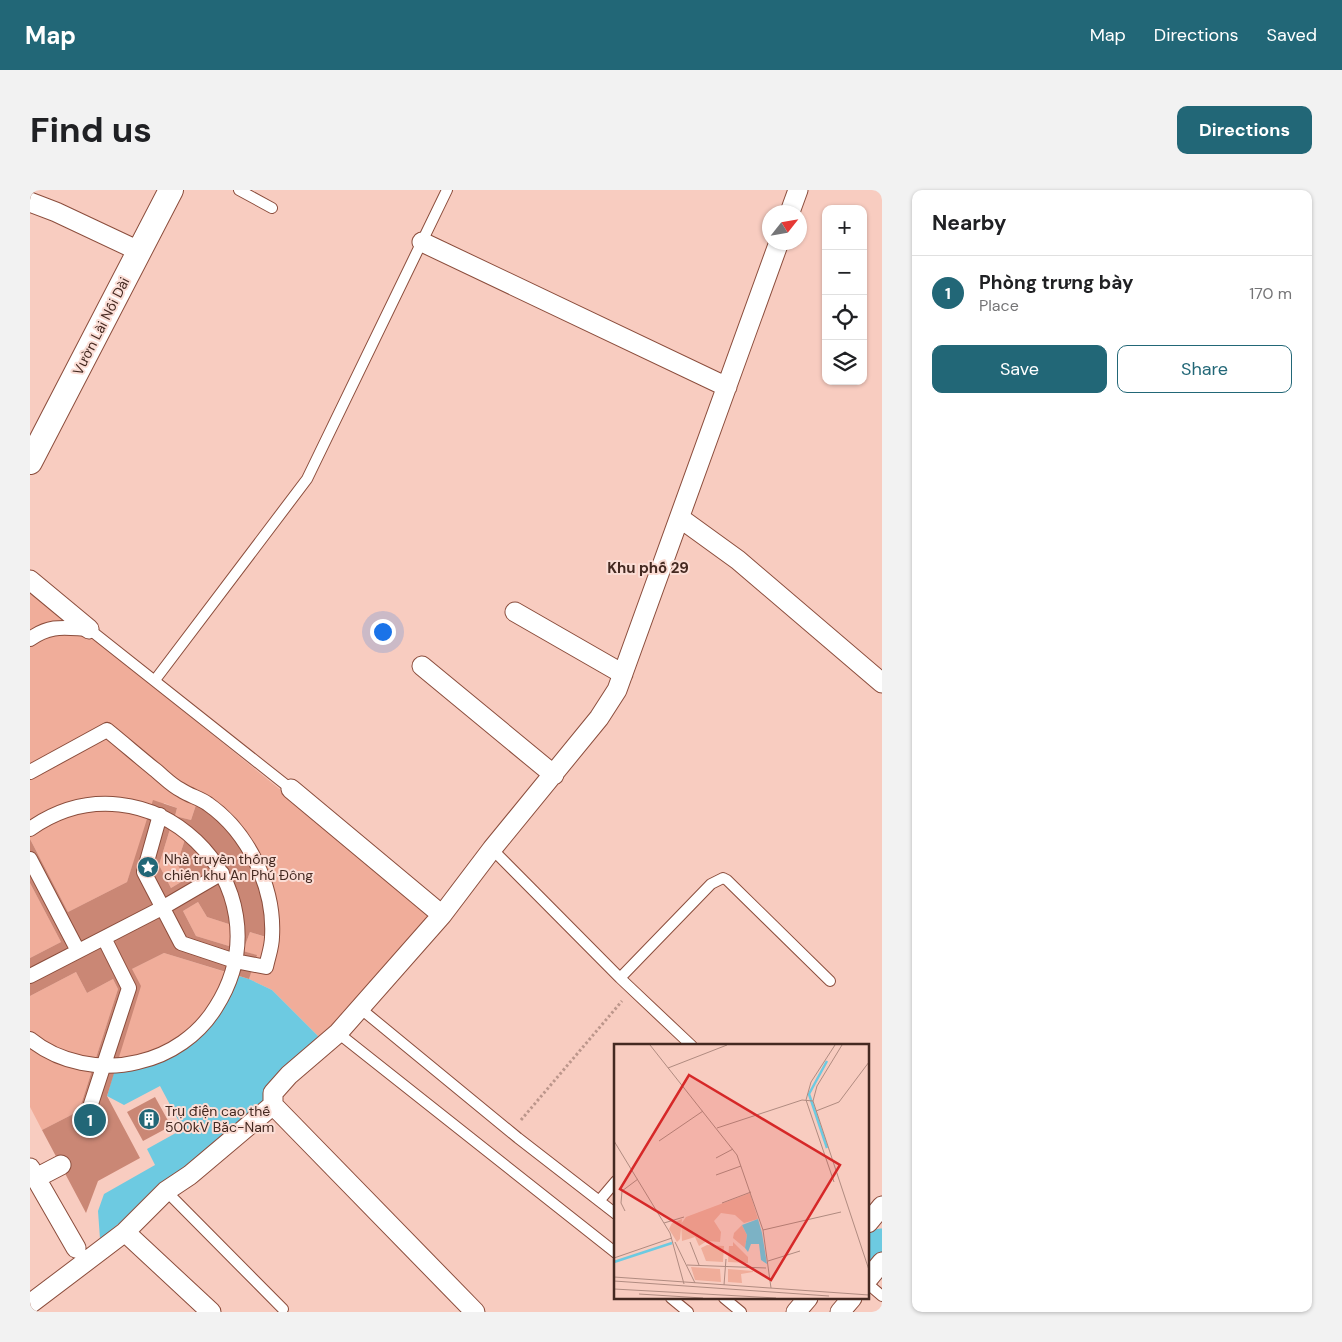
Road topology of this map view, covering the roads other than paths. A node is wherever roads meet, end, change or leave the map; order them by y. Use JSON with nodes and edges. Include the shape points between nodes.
{"nodes":[{"id":1,"x":171,"y":190,"type":"edge"},
{"id":2,"x":239,"y":190,"type":"edge"},
{"id":3,"x":447,"y":190,"type":"edge"},
{"id":4,"x":798,"y":190,"type":"edge"},
{"id":5,"x":30,"y":202,"type":"edge"},
{"id":6,"x":793,"y":205,"type":"edge"},
{"id":7,"x":272,"y":208,"type":"dead end"},
{"id":8,"x":422,"y":242,"type":"junction"},
{"id":9,"x":777,"y":250,"type":"edge"},
{"id":10,"x":139,"y":251,"type":"junction"},
{"id":11,"x":727,"y":387,"type":"junction"},
{"id":12,"x":30,"y":462,"type":"edge"},
{"id":13,"x":680,"y":518,"type":"junction"},
{"id":14,"x":30,"y":580,"type":"edge"},
{"id":15,"x":515,"y":612,"type":"dead end"},
{"id":16,"x":89,"y":629,"type":"junction"},
{"id":17,"x":30,"y":639,"type":"edge"},
{"id":18,"x":422,"y":666,"type":"dead end"},
{"id":19,"x":623,"y":674,"type":"junction"},
{"id":20,"x":154,"y":680,"type":"junction"},
{"id":21,"x":882,"y":683,"type":"edge"},
{"id":22,"x":30,"y":772,"type":"edge"},
{"id":23,"x":554,"y":775,"type":"junction"},
{"id":24,"x":291,"y":789,"type":"joint"},
{"id":25,"x":160,"y":816,"type":"junction"},
{"id":26,"x":30,"y":829,"type":"edge"},
{"id":27,"x":492,"y":849,"type":"junction"},
{"id":28,"x":30,"y":859,"type":"edge"},
{"id":29,"x":222,"y":873,"type":"junction"},
{"id":30,"x":162,"y":908,"type":"junction"},
{"id":31,"x":442,"y":915,"type":"junction"},
{"id":32,"x":104,"y":938,"type":"junction"},
{"id":33,"x":78,"y":950,"type":"junction"},
{"id":34,"x":235,"y":961,"type":"junction"},
{"id":35,"x":30,"y":976,"type":"edge"},
{"id":36,"x":620,"y":978,"type":"junction"},
{"id":37,"x":830,"y":981,"type":"dead end"},
{"id":38,"x":361,"y":1009,"type":"junction"},
{"id":39,"x":338,"y":1033,"type":"junction"},
{"id":40,"x":30,"y":1040,"type":"edge"},
{"id":41,"x":690,"y":1044,"type":"edge"},
{"id":42,"x":104,"y":1066,"type":"junction"},
{"id":43,"x":91,"y":1104,"type":"dead end"},
{"id":44,"x":273,"y":1105,"type":"junction"},
{"id":45,"x":61,"y":1165,"type":"dead end"},
{"id":46,"x":33,"y":1173,"type":"edge"},
{"id":47,"x":614,"y":1183,"type":"edge"},
{"id":48,"x":166,"y":1191,"type":"junction"},
{"id":49,"x":599,"y":1201,"type":"junction"},
{"id":50,"x":882,"y":1206,"type":"edge"},
{"id":51,"x":614,"y":1212,"type":"edge"},
{"id":52,"x":869,"y":1222,"type":"edge"},
{"id":53,"x":125,"y":1232,"type":"junction"},
{"id":54,"x":76,"y":1248,"type":"dead end"},
{"id":55,"x":614,"y":1251,"type":"edge"},
{"id":56,"x":882,"y":1262,"type":"edge"},
{"id":57,"x":869,"y":1278,"type":"edge"},
{"id":58,"x":869,"y":1285,"type":"edge"},
{"id":59,"x":882,"y":1296,"type":"edge"},
{"id":60,"x":673,"y":1300,"type":"edge"},
{"id":61,"x":726,"y":1300,"type":"edge"},
{"id":62,"x":806,"y":1300,"type":"edge"},
{"id":63,"x":850,"y":1300,"type":"edge"},
{"id":64,"x":30,"y":1304,"type":"edge"},
{"id":65,"x":282,"y":1309,"type":"dead end"},
{"id":66,"x":211,"y":1312,"type":"edge"},
{"id":67,"x":475,"y":1312,"type":"edge"},
{"id":68,"x":688,"y":1312,"type":"edge"},
{"id":69,"x":741,"y":1312,"type":"edge"},
{"id":70,"x":796,"y":1312,"type":"edge"},
{"id":71,"x":840,"y":1312,"type":"edge"}],
"edges":[{"from":1,"to":10,"type":"street","name":"Vườn Lài Nối Dài"},
{"from":2,"to":7,"type":"lane"},
{"from":3,"to":8,"type":"lane"},
{"from":4,"to":6,"type":"street"},
{"from":5,"to":10,"type":"street"},
{"from":8,"to":11,"type":"street"},
{"from":8,"to":20,"type":"lane","via":[[308,479]]},
{"from":9,"to":11,"type":"street"},
{"from":10,"to":12,"type":"street","name":"Vườn Lài Nối Dài"},
{"from":11,"to":13,"type":"street"},
{"from":13,"to":19,"type":"street"},
{"from":13,"to":21,"type":"street","via":[[738,560]]},
{"from":14,"to":16,"type":"street"},
{"from":15,"to":19,"type":"street"},
{"from":16,"to":17,"type":"street","via":[[56,627],[40,631]]},
{"from":16,"to":20,"type":"lane"},
{"from":18,"to":23,"type":"street"},
{"from":19,"to":23,"type":"street","via":[[600,718]]},
{"from":20,"to":24,"type":"lane"},
{"from":22,"to":34,"type":"street","via":[[107,730],[175,786],[208,804],[228,821],[253,856],[265,886],[272,920],[266,966]]},
{"from":23,"to":27,"type":"street"},
{"from":24,"to":31,"type":"street"},
{"from":25,"to":26,"type":"street","via":[[129,806],[96,804],[64,811]]},
{"from":25,"to":29,"type":"street","via":[[198,842]]},
{"from":25,"to":30,"type":"street","via":[[144,872]]},
{"from":27,"to":31,"type":"street"},
{"from":27,"to":36,"type":"lane"},
{"from":28,"to":33,"type":"street"},
{"from":29,"to":30,"type":"street"},
{"from":29,"to":34,"type":"street","via":[[237,919]]},
{"from":30,"to":32,"type":"street"},
{"from":30,"to":34,"type":"street","via":[[181,943]]},
{"from":31,"to":38,"type":"street"},
{"from":32,"to":33,"type":"street"},
{"from":32,"to":42,"type":"street","via":[[129,988]]},
{"from":33,"to":35,"type":"street"},
{"from":34,"to":42,"type":"street","via":[[221,1000],[194,1033],[171,1049],[146,1060]]},
{"from":36,"to":37,"type":"lane","via":[[704,890],[723,878]]},
{"from":36,"to":41,"type":"lane"},
{"from":38,"to":39,"type":"street"},
{"from":38,"to":49,"type":"lane"},
{"from":39,"to":44,"type":"street","via":[[289,1075],[273,1093]]},
{"from":39,"to":55,"type":"lane"},
{"from":40,"to":42,"type":"street","via":[[74,1061]]},
{"from":42,"to":43,"type":"street"},
{"from":44,"to":48,"type":"street","via":[[190,1175]]},
{"from":44,"to":67,"type":"street"},
{"from":45,"to":46,"type":"street"},
{"from":46,"to":54,"type":"street"},
{"from":47,"to":49,"type":"lane"},
{"from":48,"to":53,"type":"street"},
{"from":48,"to":65,"type":"lane"},
{"from":49,"to":51,"type":"lane"},
{"from":50,"to":52,"type":"street"},
{"from":53,"to":64,"type":"street"},
{"from":53,"to":66,"type":"street"},
{"from":56,"to":57,"type":"street"},
{"from":58,"to":59,"type":"lane"},
{"from":60,"to":68,"type":"lane"},
{"from":61,"to":69,"type":"lane"},
{"from":62,"to":70,"type":"street"},
{"from":63,"to":71,"type":"street"}]}
